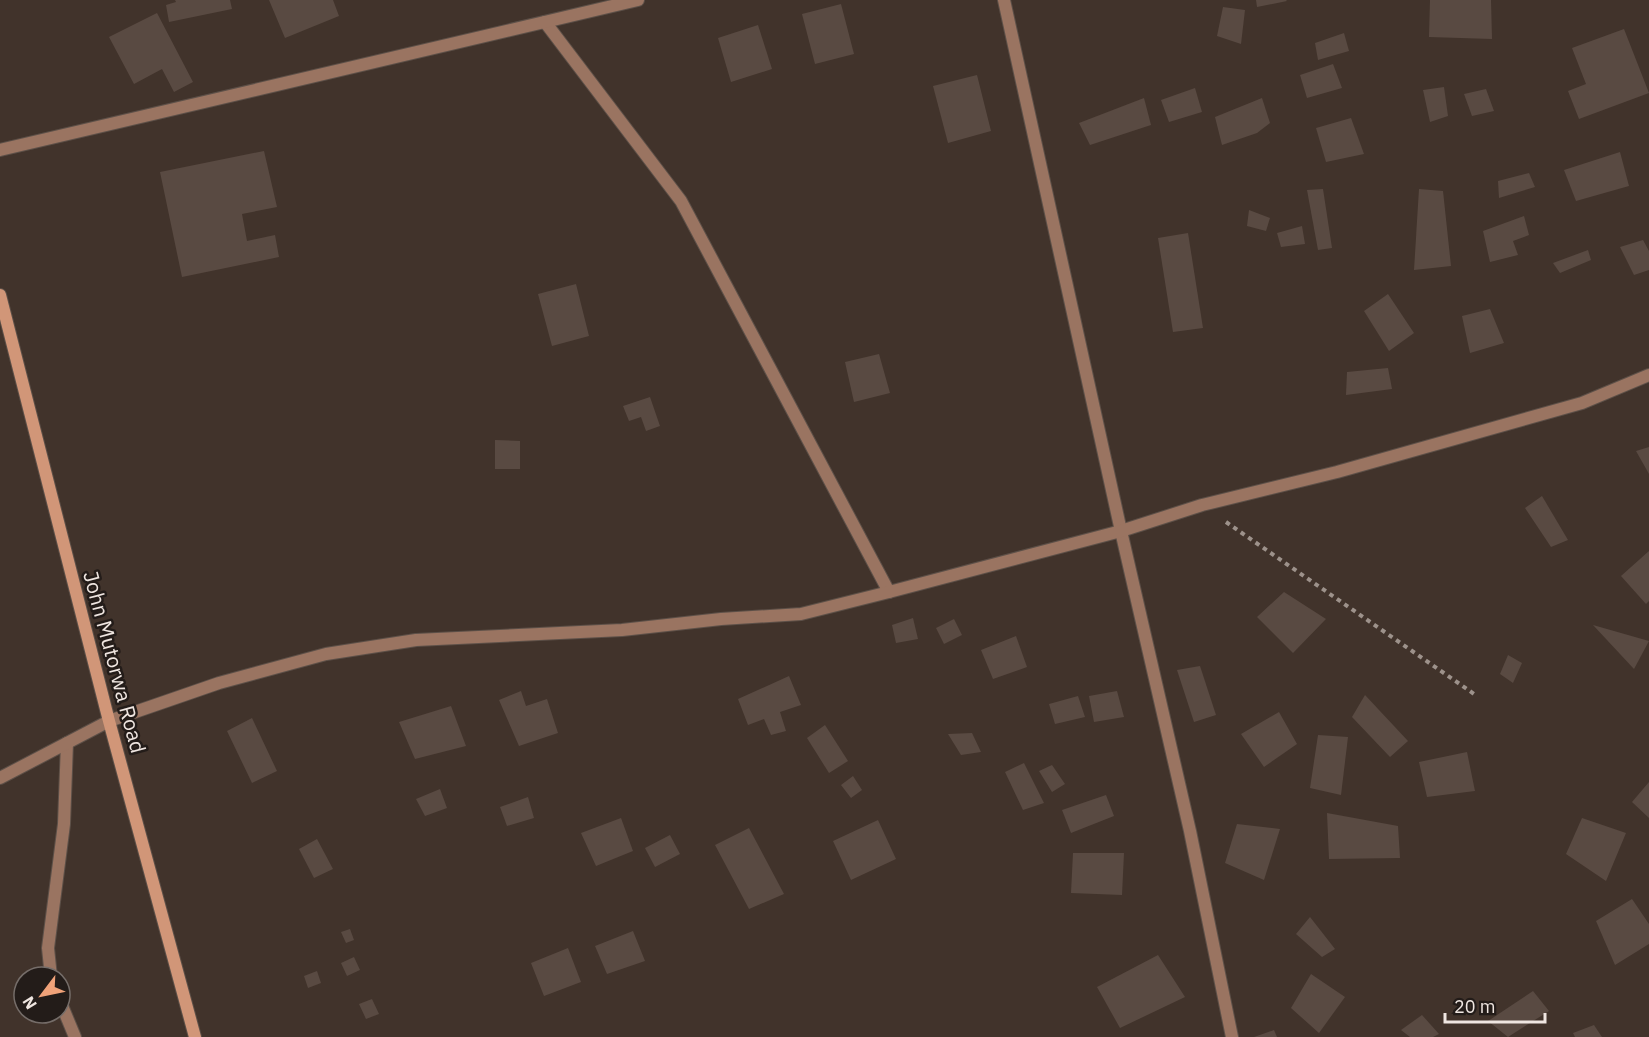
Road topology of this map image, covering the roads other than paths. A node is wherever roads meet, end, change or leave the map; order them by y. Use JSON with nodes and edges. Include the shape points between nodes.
{"nodes":[{"id":1,"x":638,"y":0,"type":"edge"},
{"id":2,"x":1004,"y":0,"type":"edge"},
{"id":3,"x":545,"y":22,"type":"junction"},
{"id":4,"x":0,"y":150,"type":"edge"},
{"id":5,"x":0,"y":295,"type":"edge"},
{"id":6,"x":1649,"y":375,"type":"edge"},
{"id":7,"x":1121,"y":531,"type":"junction"},
{"id":8,"x":889,"y":592,"type":"junction"},
{"id":9,"x":109,"y":721,"type":"junction"},
{"id":10,"x":67,"y":743,"type":"junction"},
{"id":11,"x":0,"y":778,"type":"edge"},
{"id":12,"x":50,"y":965,"type":"edge"},
{"id":13,"x":195,"y":1037,"type":"edge"},
{"id":14,"x":1232,"y":1037,"type":"edge"}],
"edges":[{"from":1,"to":3,"type":"street"},
{"from":2,"to":7,"type":"street"},
{"from":3,"to":4,"type":"street"},
{"from":3,"to":8,"type":"street","via":[[681,201]]},
{"from":5,"to":9,"type":"street","name":"John Mutorwa Road"},
{"from":6,"to":7,"type":"street","via":[[1582,403],[1337,472],[1202,505]]},
{"from":7,"to":8,"type":"street"},
{"from":7,"to":14,"type":"street","via":[[1190,831]]},
{"from":8,"to":9,"type":"street","via":[[801,614],[622,630],[416,640],[326,654],[219,683]]},
{"from":9,"to":10,"type":"street"},
{"from":9,"to":13,"type":"street","name":"John Mutorwa Road"},
{"from":10,"to":11,"type":"street"},
{"from":10,"to":12,"type":"street","via":[[64,824],[48,948]]}]}
